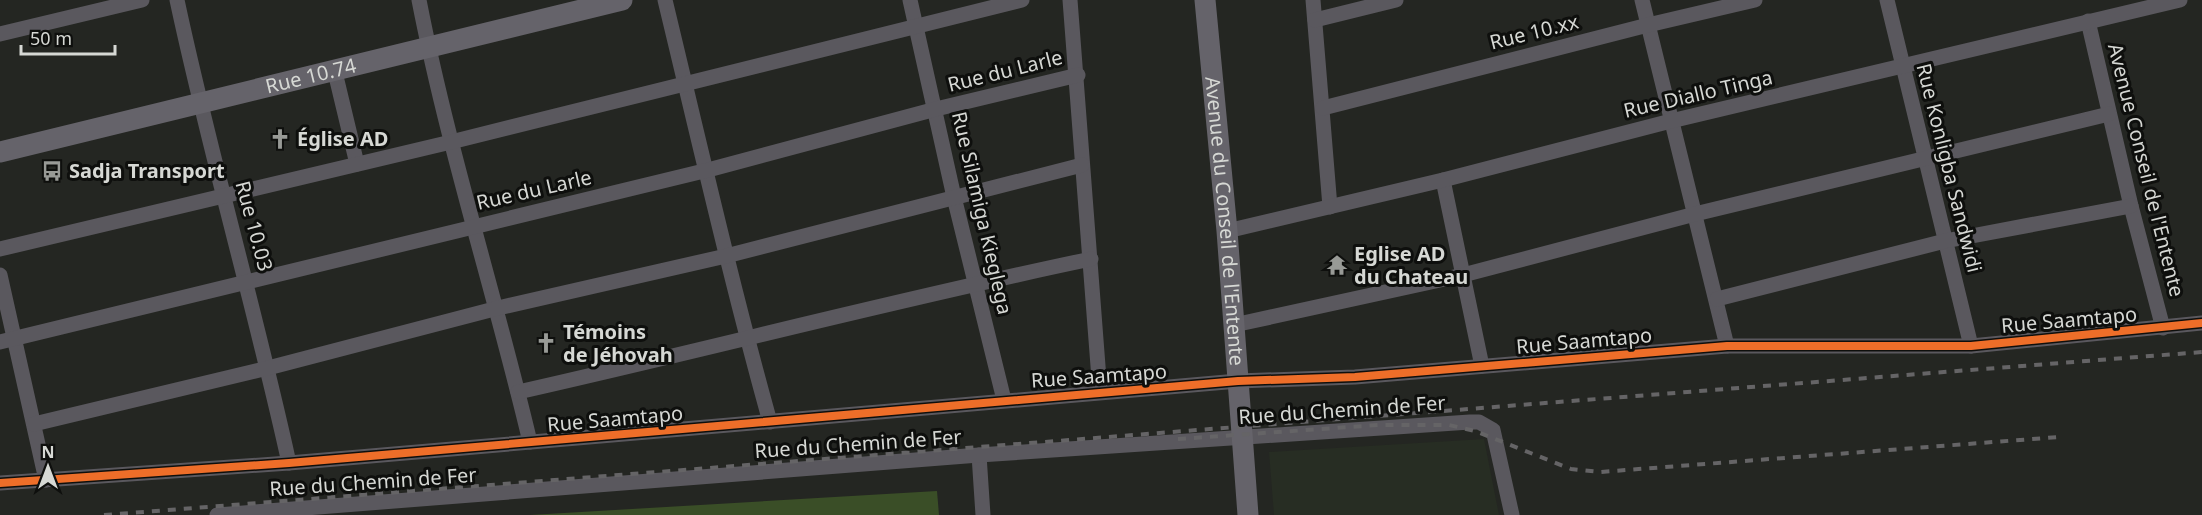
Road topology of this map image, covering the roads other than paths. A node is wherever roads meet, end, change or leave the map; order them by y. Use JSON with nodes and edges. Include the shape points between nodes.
{"nodes":[{"id":1,"x":142,"y":0,"type":"edge"},
{"id":2,"x":177,"y":0,"type":"edge"},
{"id":3,"x":419,"y":0,"type":"edge"},
{"id":4,"x":622,"y":0,"type":"edge"},
{"id":5,"x":665,"y":0,"type":"edge"},
{"id":6,"x":910,"y":0,"type":"edge"},
{"id":7,"x":1022,"y":0,"type":"edge"},
{"id":8,"x":1070,"y":0,"type":"edge"},
{"id":9,"x":1205,"y":0,"type":"edge"},
{"id":10,"x":1313,"y":0,"type":"edge"},
{"id":11,"x":1396,"y":0,"type":"edge"},
{"id":12,"x":1642,"y":0,"type":"edge"},
{"id":13,"x":1755,"y":0,"type":"edge"},
{"id":14,"x":1887,"y":0,"type":"edge"},
{"id":15,"x":2180,"y":0,"type":"edge"},
{"id":16,"x":2133,"y":5,"type":"edge"},
{"id":17,"x":1315,"y":20,"type":"junction"},
{"id":18,"x":2088,"y":21,"type":"junction"},
{"id":19,"x":1648,"y":25,"type":"junction"},
{"id":20,"x":916,"y":26,"type":"junction"},
{"id":21,"x":0,"y":34,"type":"edge"},
{"id":22,"x":428,"y":45,"type":"junction"},
{"id":23,"x":334,"y":68,"type":"junction"},
{"id":24,"x":1903,"y":68,"type":"junction"},
{"id":25,"x":1078,"y":75,"type":"junction"},
{"id":26,"x":685,"y":82,"type":"junction"},
{"id":27,"x":199,"y":102,"type":"junction"},
{"id":28,"x":1323,"y":108,"type":"junction"},
{"id":29,"x":936,"y":109,"type":"junction"},
{"id":30,"x":2109,"y":114,"type":"junction"},
{"id":31,"x":1671,"y":121,"type":"junction"},
{"id":32,"x":451,"y":142,"type":"junction"},
{"id":33,"x":0,"y":152,"type":"edge"},
{"id":34,"x":1926,"y":159,"type":"junction"},
{"id":35,"x":357,"y":164,"type":"junction"},
{"id":36,"x":1082,"y":165,"type":"junction"},
{"id":37,"x":708,"y":170,"type":"junction"},
{"id":38,"x":1443,"y":180,"type":"junction"},
{"id":39,"x":224,"y":195,"type":"junction"},
{"id":40,"x":954,"y":197,"type":"junction"},
{"id":41,"x":2131,"y":206,"type":"junction"},
{"id":42,"x":1330,"y":207,"type":"junction"},
{"id":43,"x":1695,"y":214,"type":"junction"},
{"id":44,"x":473,"y":226,"type":"junction"},
{"id":45,"x":1227,"y":231,"type":"junction"},
{"id":46,"x":1945,"y":241,"type":"junction"},
{"id":47,"x":0,"y":249,"type":"edge"},
{"id":48,"x":726,"y":256,"type":"junction"},
{"id":49,"x":1091,"y":259,"type":"junction"},
{"id":50,"x":0,"y":275,"type":"edge"},
{"id":51,"x":1463,"y":275,"type":"junction"},
{"id":52,"x":976,"y":282,"type":"junction"},
{"id":53,"x":248,"y":284,"type":"junction"},
{"id":54,"x":1717,"y":300,"type":"junction"},
{"id":55,"x":498,"y":308,"type":"junction"},
{"id":56,"x":2202,"y":323,"type":"edge"},
{"id":57,"x":1234,"y":325,"type":"junction"},
{"id":58,"x":2163,"y":328,"type":"junction"},
{"id":59,"x":748,"y":340,"type":"junction"},
{"id":60,"x":7,"y":341,"type":"edge"},
{"id":61,"x":1727,"y":346,"type":"junction"},
{"id":62,"x":1971,"y":346,"type":"junction"},
{"id":63,"x":1482,"y":366,"type":"junction"},
{"id":64,"x":268,"y":368,"type":"junction"},
{"id":65,"x":1238,"y":381,"type":"junction"},
{"id":66,"x":518,"y":392,"type":"junction"},
{"id":67,"x":1100,"y":392,"type":"junction"},
{"id":68,"x":1004,"y":400,"type":"junction"},
{"id":69,"x":770,"y":422,"type":"junction"},
{"id":70,"x":34,"y":424,"type":"junction"},
{"id":71,"x":1242,"y":438,"type":"junction"},
{"id":72,"x":530,"y":442,"type":"junction"},
{"id":73,"x":979,"y":455,"type":"junction"},
{"id":74,"x":289,"y":463,"type":"junction"},
{"id":75,"x":46,"y":480,"type":"junction"},
{"id":76,"x":0,"y":483,"type":"edge"},
{"id":77,"x":217,"y":515,"type":"edge"},
{"id":78,"x":983,"y":515,"type":"edge"},
{"id":79,"x":1248,"y":515,"type":"edge"},
{"id":80,"x":1512,"y":515,"type":"edge"}],
"edges":[{"from":1,"to":21,"type":"street"},
{"from":2,"to":27,"type":"street","name":"Rue 10.03"},
{"from":3,"to":22,"type":"street"},
{"from":4,"to":22,"type":"main road","name":"Rue 10.74"},
{"from":5,"to":26,"type":"street"},
{"from":6,"to":20,"type":"street","name":"Rue Silamiga Kieglega"},
{"from":7,"to":20,"type":"street"},
{"from":8,"to":25,"type":"street"},
{"from":9,"to":45,"type":"main road","name":"Avenue du Conseil de l'Entente"},
{"from":10,"to":17,"type":"street"},
{"from":11,"to":17,"type":"street"},
{"from":12,"to":19,"type":"street"},
{"from":13,"to":19,"type":"street","name":"Rue 10.xx"},
{"from":14,"to":24,"type":"street","name":"Rue Konligba Sandwidi"},
{"from":15,"to":16,"type":"street","name":"Rue Diallo Tinga"},
{"from":16,"to":18,"type":"street","name":"Rue Diallo Tinga"},
{"from":17,"to":28,"type":"street"},
{"from":18,"to":24,"type":"street","name":"Rue Diallo Tinga"},
{"from":18,"to":30,"type":"street","name":"Avenue Conseil de l'Entente"},
{"from":19,"to":28,"type":"street","name":"Rue 10.xx"},
{"from":19,"to":31,"type":"street"},
{"from":20,"to":26,"type":"street"},
{"from":20,"to":29,"type":"street","name":"Rue Silamiga Kieglega"},
{"from":22,"to":23,"type":"main road","name":"Rue 10.74"},
{"from":22,"to":32,"type":"street"},
{"from":23,"to":27,"type":"main road","name":"Rue 10.74"},
{"from":23,"to":35,"type":"street"},
{"from":24,"to":31,"type":"street","name":"Rue Diallo Tinga"},
{"from":24,"to":34,"type":"street","name":"Rue Konligba Sandwidi"},
{"from":25,"to":29,"type":"street","name":"Rue du Larle"},
{"from":25,"to":36,"type":"street"},
{"from":26,"to":32,"type":"street"},
{"from":26,"to":37,"type":"street"},
{"from":27,"to":33,"type":"main road","name":"Rue 10.74"},
{"from":27,"to":39,"type":"street","name":"Rue 10.03"},
{"from":28,"to":42,"type":"street"},
{"from":29,"to":37,"type":"street","name":"Rue du Larle"},
{"from":29,"to":40,"type":"street","name":"Rue Silamiga Kieglega"},
{"from":30,"to":34,"type":"street"},
{"from":30,"to":41,"type":"street","name":"Avenue Conseil de l'Entente"},
{"from":31,"to":38,"type":"street","name":"Rue Diallo Tinga"},
{"from":31,"to":43,"type":"street"},
{"from":32,"to":35,"type":"street"},
{"from":32,"to":44,"type":"street"},
{"from":34,"to":43,"type":"street"},
{"from":34,"to":46,"type":"street","name":"Rue Konligba Sandwidi"},
{"from":35,"to":39,"type":"street"},
{"from":36,"to":40,"type":"street"},
{"from":36,"to":49,"type":"street"},
{"from":37,"to":44,"type":"street","name":"Rue du Larle"},
{"from":37,"to":48,"type":"street"},
{"from":38,"to":42,"type":"street","name":"Rue Diallo Tinga"},
{"from":38,"to":51,"type":"street"},
{"from":39,"to":47,"type":"street"},
{"from":39,"to":53,"type":"street","name":"Rue 10.03"},
{"from":40,"to":48,"type":"street"},
{"from":40,"to":52,"type":"street","name":"Rue Silamiga Kieglega"},
{"from":41,"to":46,"type":"street"},
{"from":41,"to":58,"type":"street","name":"Avenue Conseil de l'Entente"},
{"from":42,"to":45,"type":"street","name":"Rue Diallo Tinga"},
{"from":43,"to":51,"type":"street"},
{"from":43,"to":54,"type":"street"},
{"from":44,"to":53,"type":"street","name":"Rue du Larle"},
{"from":44,"to":55,"type":"street"},
{"from":45,"to":57,"type":"main road","name":"Avenue du Conseil de l'Entente"},
{"from":46,"to":54,"type":"street"},
{"from":46,"to":62,"type":"street","name":"Rue Konligba Sandwidi"},
{"from":48,"to":55,"type":"street"},
{"from":48,"to":59,"type":"street"},
{"from":49,"to":52,"type":"street"},
{"from":49,"to":67,"type":"street"},
{"from":50,"to":60,"type":"street"},
{"from":51,"to":57,"type":"street"},
{"from":51,"to":63,"type":"street"},
{"from":52,"to":59,"type":"street"},
{"from":52,"to":68,"type":"street","name":"Rue Silamiga Kieglega"},
{"from":53,"to":60,"type":"street","name":"Rue du Larle"},
{"from":53,"to":64,"type":"street","name":"Rue 10.03"},
{"from":54,"to":61,"type":"street"},
{"from":55,"to":64,"type":"street"},
{"from":55,"to":66,"type":"street"},
{"from":56,"to":58,"type":"street","name":"Rue Saamtapo"},
{"from":57,"to":65,"type":"main road","name":"Avenue du Conseil de l'Entente"},
{"from":58,"to":62,"type":"street","name":"Rue Saamtapo"},
{"from":59,"to":66,"type":"street"},
{"from":59,"to":69,"type":"street"},
{"from":60,"to":70,"type":"street"},
{"from":61,"to":62,"type":"street","name":"Rue Saamtapo"},
{"from":61,"to":63,"type":"street","name":"Rue Saamtapo"},
{"from":63,"to":65,"type":"street","name":"Rue Saamtapo","via":[[1355,377]]},
{"from":64,"to":70,"type":"street"},
{"from":64,"to":74,"type":"street","name":"Rue 10.03"},
{"from":65,"to":67,"type":"street","name":"Rue Saamtapo"},
{"from":65,"to":71,"type":"main road","name":"Avenue du Conseil de l'Entente"},
{"from":66,"to":72,"type":"street"},
{"from":67,"to":68,"type":"street","name":"Rue Saamtapo"},
{"from":68,"to":69,"type":"street","name":"Rue Saamtapo"},
{"from":69,"to":72,"type":"street","name":"Rue Saamtapo"},
{"from":70,"to":75,"type":"street"},
{"from":71,"to":73,"type":"street","name":"Rue du Chemin de Fer"},
{"from":71,"to":79,"type":"main road","name":"Avenue du Conseil de l'Entente"},
{"from":71,"to":80,"type":"street","name":"Rue du Chemin de Fer","via":[[1470,422],[1488,426],[1495,436]]},
{"from":72,"to":74,"type":"street","name":"Rue Saamtapo"},
{"from":73,"to":77,"type":"street","name":"Rue du Chemin de Fer"},
{"from":73,"to":78,"type":"street"},
{"from":74,"to":75,"type":"street","name":"Rue Saamtapo"},
{"from":75,"to":76,"type":"street","name":"Rue Saamtapo"}]}
